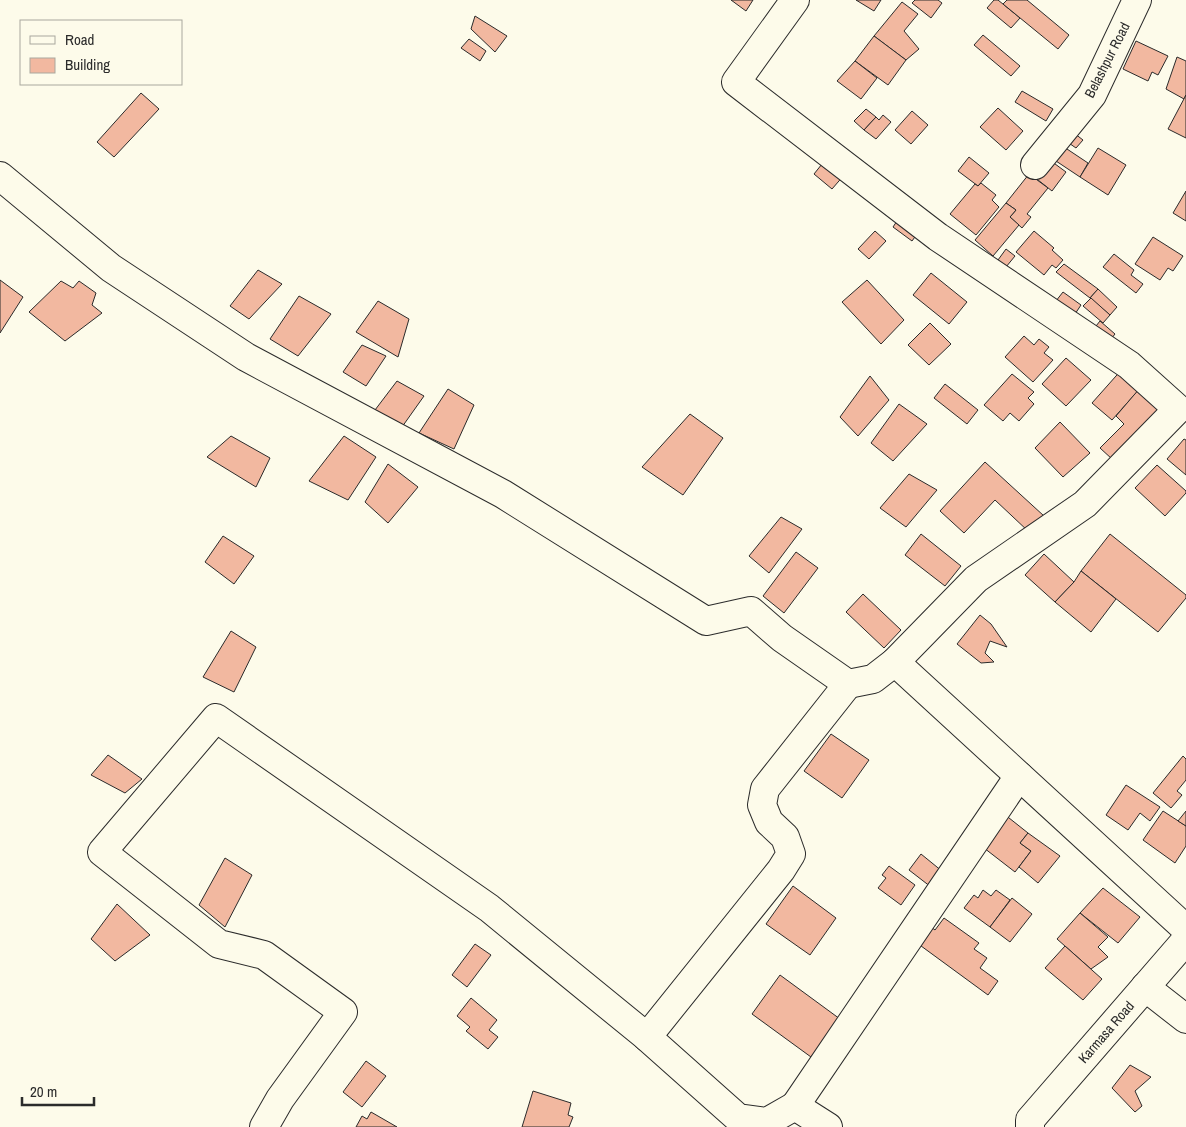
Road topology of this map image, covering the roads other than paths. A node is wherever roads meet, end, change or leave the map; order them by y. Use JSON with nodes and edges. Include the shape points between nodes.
{"nodes":[{"id":1,"x":795,"y":0,"type":"edge"},
{"id":2,"x":1137,"y":0,"type":"edge"},
{"id":3,"x":1035,"y":165,"type":"dead end"},
{"id":4,"x":0,"y":176,"type":"edge"},
{"id":5,"x":895,"y":662,"type":"junction"},
{"id":6,"x":848,"y":684,"type":"junction"},
{"id":7,"x":1019,"y":776,"type":"junction"},
{"id":8,"x":1186,"y":929,"type":"edge"},
{"id":9,"x":1186,"y":940,"type":"edge"},
{"id":10,"x":1145,"y":987,"type":"junction"},
{"id":11,"x":1186,"y":1019,"type":"edge"},
{"id":12,"x":647,"y":1037,"type":"junction"},
{"id":13,"x":795,"y":1106,"type":"junction"},
{"id":14,"x":264,"y":1127,"type":"edge"},
{"id":15,"x":828,"y":1127,"type":"edge"},
{"id":16,"x":1030,"y":1127,"type":"edge"}],
"edges":[{"from":1,"to":5,"type":"street","via":[[736,82],[938,237],[1129,365],[1178,409],[1085,504],[976,579]]},
{"from":2,"to":3,"type":"street","name":"Belashpur Road","via":[[1092,95]]},
{"from":4,"to":6,"type":"street","via":[[111,268],[246,357],[503,494],[706,621],[750,611],[782,638]]},
{"from":5,"to":6,"type":"street","via":[[873,678]]},
{"from":5,"to":7,"type":"street"},
{"from":6,"to":12,"type":"street","via":[[765,789],[762,805],[769,822],[785,838],[791,854],[782,870]]},
{"from":7,"to":8,"type":"street"},
{"from":7,"to":13,"type":"street"},
{"from":9,"to":10,"type":"street","name":"Karmasa Road"},
{"from":10,"to":11,"type":"street"},
{"from":10,"to":16,"type":"street","name":"Karmasa Road","via":[[1030,1120]]},
{"from":12,"to":13,"type":"street","via":[[738,1118],[766,1122]]},
{"from":12,"to":14,"type":"street","via":[[489,908],[216,718],[102,852],[219,944],[264,955],[343,1012],[280,1099]]},
{"from":13,"to":15,"type":"street"}]}
